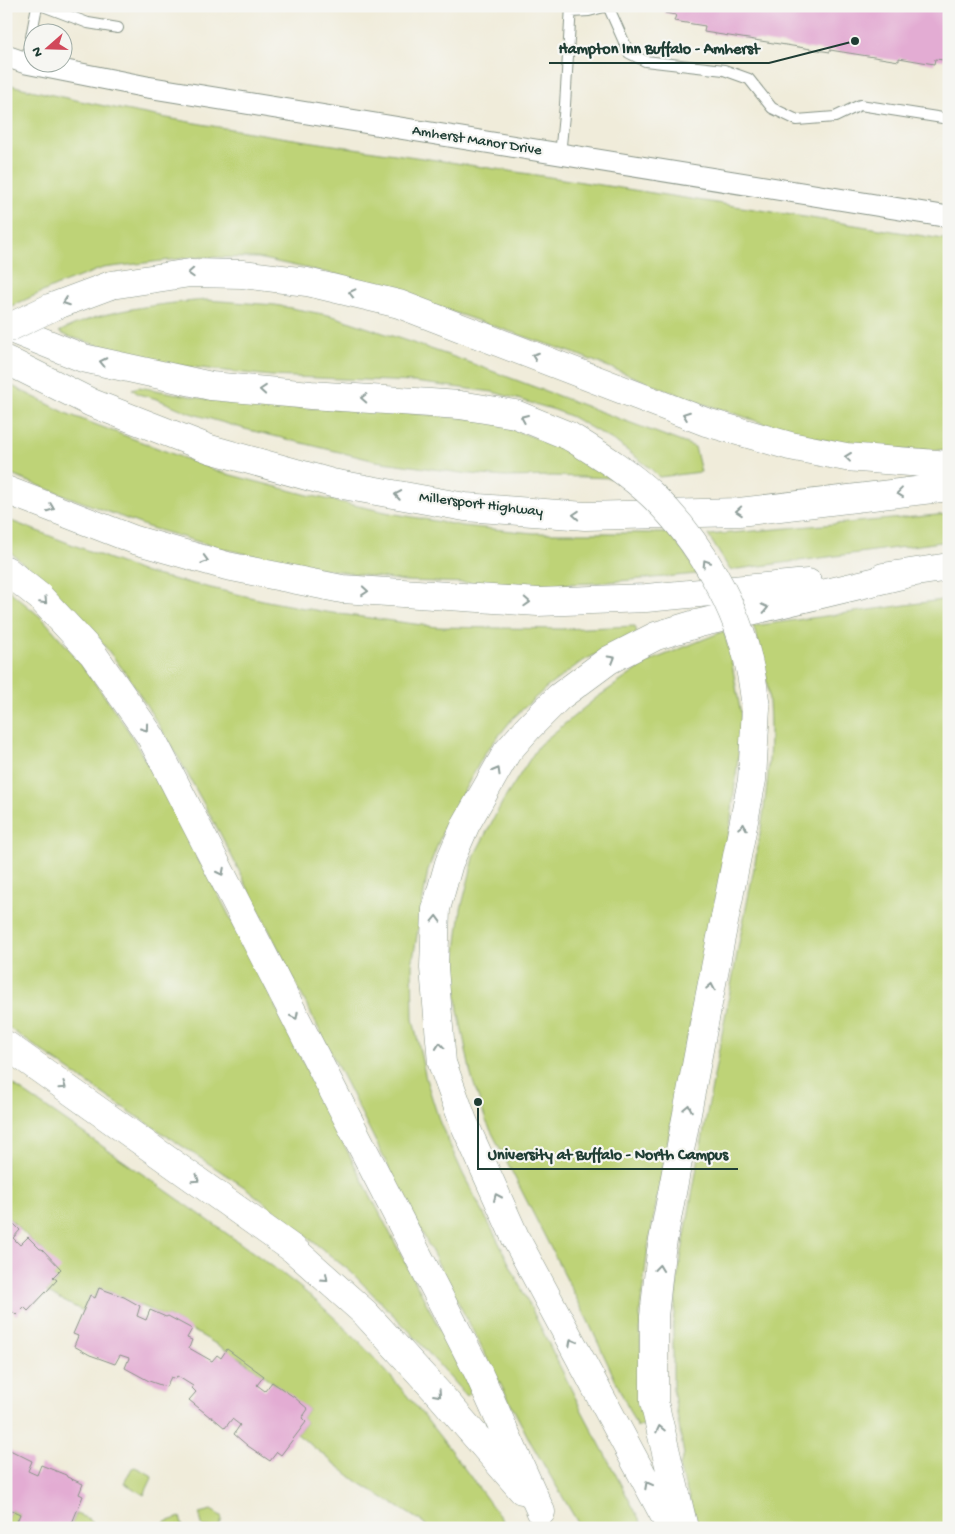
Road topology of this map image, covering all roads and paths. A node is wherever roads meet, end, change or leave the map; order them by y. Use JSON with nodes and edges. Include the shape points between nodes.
{"nodes":[{"id":1,"x":37,"y":6,"type":"edge"},
{"id":2,"x":43,"y":6,"type":"edge"},
{"id":3,"x":608,"y":6,"type":"edge"},
{"id":4,"x":571,"y":9,"type":"edge"},
{"id":5,"x":118,"y":28,"type":"dead end"},
{"id":6,"x":16,"y":60,"type":"edge"},
{"id":7,"x":949,"y":119,"type":"edge"},
{"id":8,"x":560,"y":155,"type":"junction"},
{"id":9,"x":949,"y":217,"type":"edge"},
{"id":10,"x":6,"y":328,"type":"edge"},
{"id":11,"x":6,"y":360,"type":"edge"},
{"id":12,"x":949,"y":465,"type":"edge"},
{"id":13,"x":949,"y":487,"type":"edge"},
{"id":14,"x":6,"y":490,"type":"edge"},
{"id":15,"x":949,"y":567,"type":"edge"},
{"id":16,"x":6,"y":570,"type":"edge"},
{"id":17,"x":902,"y":575,"type":"junction"},
{"id":18,"x":6,"y":1044,"type":"edge"},
{"id":19,"x":672,"y":1528,"type":"edge"},
{"id":20,"x":684,"y":1528,"type":"edge"}],
"edges":[{"from":1,"to":6,"type":"lane"},
{"from":2,"to":5,"type":"lane","via":[[88,23]]},
{"from":3,"to":4,"type":"lane","via":[[589,11]]},
{"from":3,"to":7,"type":"lane","via":[[629,53],[645,61],[724,70],[750,79],[772,108],[797,120],[835,117],[860,105]]},
{"from":4,"to":8,"type":"lane"},
{"from":6,"to":8,"type":"street","name":"Amherst Manor Drive","via":[[147,88]]},
{"from":8,"to":9,"type":"street","name":"Amherst Manor Drive"},
{"from":12,"to":10,"type":"main road","one_way":true,"bridge":true,"via":[[846,457],[790,446],[706,422],[399,304],[307,282],[190,272],[112,286],[52,307]]},
{"from":20,"to":10,"type":"main road","one_way":true,"bridge":true,"via":[[654,1402],[654,1317],[661,1251],[752,780],[756,707],[740,633],[720,585],[692,540],[653,496],[615,465],[569,436],[515,414],[460,405],[211,386],[83,358]]},
{"from":13,"to":11,"type":"main road","name":"Millersport Highway","one_way":true,"via":[[739,512],[586,516],[465,507],[332,483],[210,450],[92,404]]},
{"from":14,"to":17,"type":"main road","one_way":true,"via":[[135,540],[227,566],[342,589],[538,602],[646,598]]},
{"from":15,"to":17,"type":"main road"},
{"from":16,"to":18,"type":"main road","via":[[40,597],[93,654],[151,737],[478,1372],[541,1512],[365,1313],[292,1249]]},
{"from":19,"to":17,"type":"main road","one_way":true,"via":[[516,1239],[463,1121],[442,1063],[434,968],[436,909],[449,863],[466,824],[508,752],[558,697],[609,660],[672,631]]}]}
